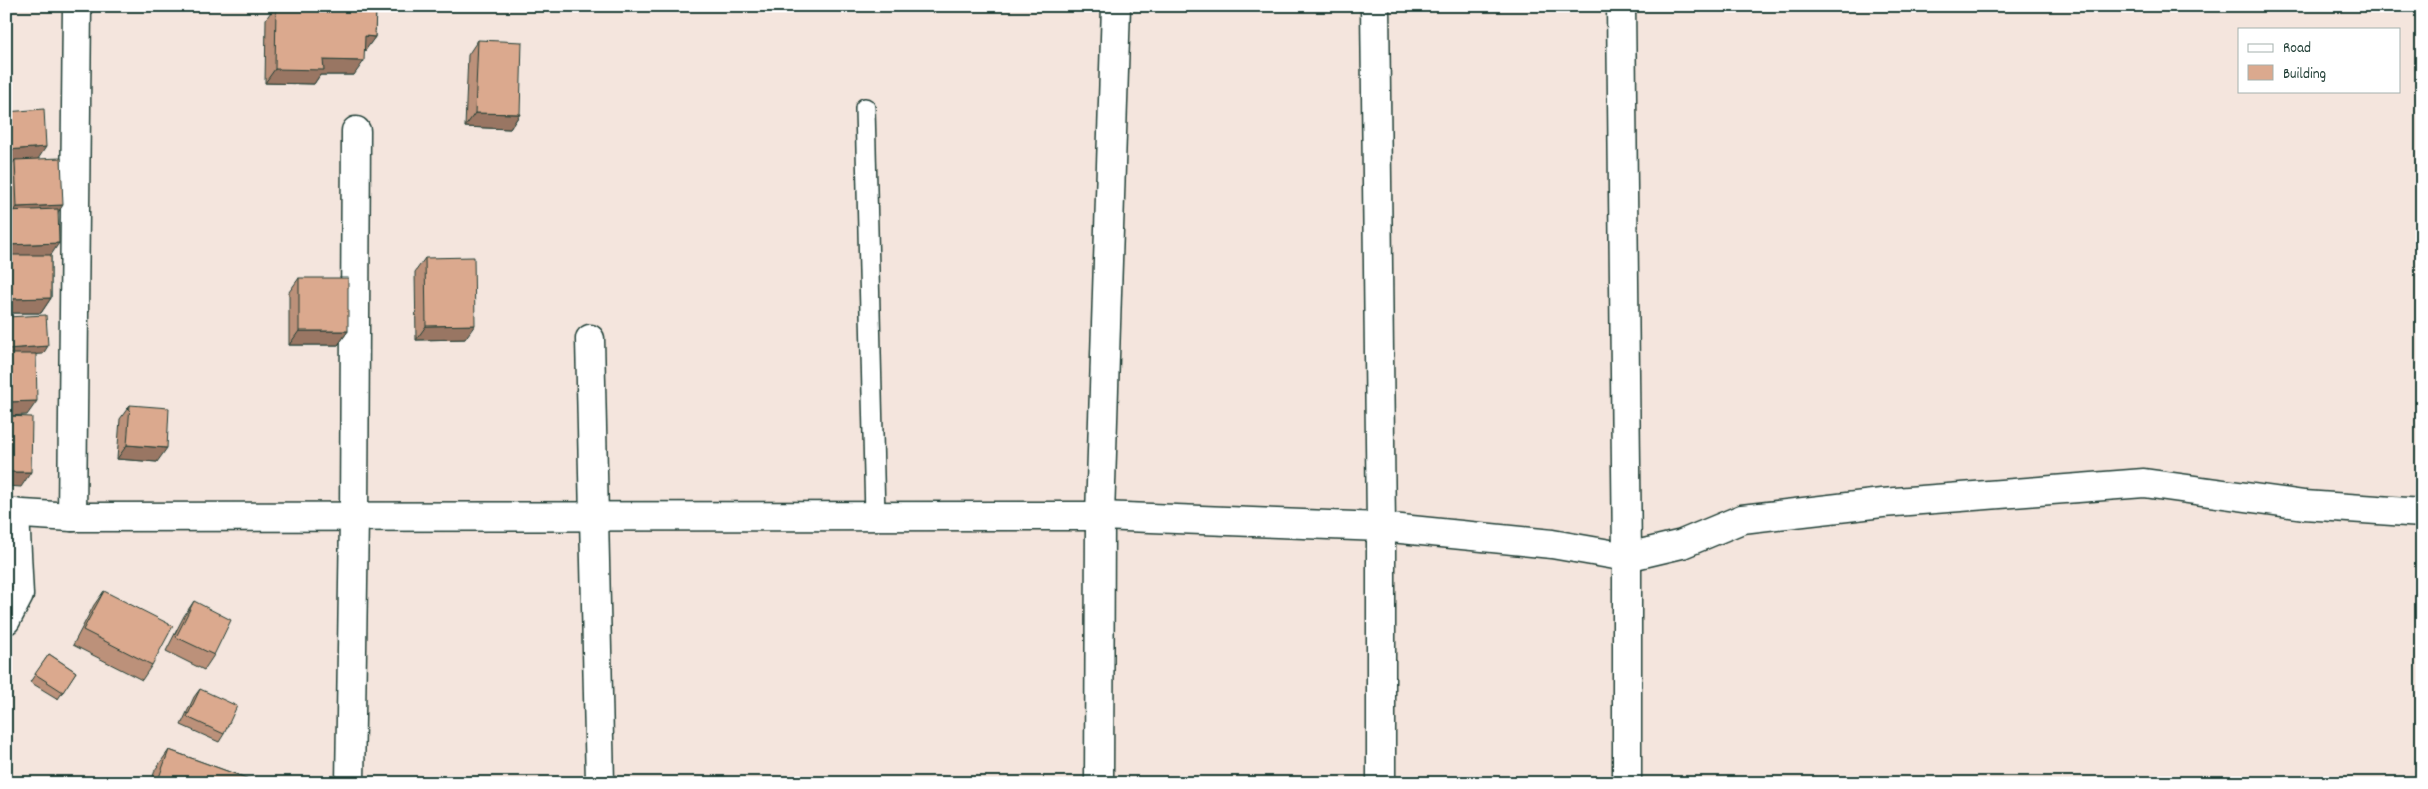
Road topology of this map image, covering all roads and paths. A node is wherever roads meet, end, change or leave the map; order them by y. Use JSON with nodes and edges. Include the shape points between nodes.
{"nodes":[{"id":1,"x":77,"y":6,"type":"edge"},
{"id":2,"x":1116,"y":6,"type":"edge"},
{"id":3,"x":1375,"y":6,"type":"edge"},
{"id":4,"x":1621,"y":6,"type":"edge"},
{"id":5,"x":865,"y":108,"type":"dead end"},
{"id":6,"x":356,"y":131,"type":"dead end"},
{"id":7,"x":590,"y":339,"type":"dead end"},
{"id":8,"x":11,"y":513,"type":"edge"},
{"id":9,"x":2422,"y":513,"type":"edge"},
{"id":10,"x":595,"y":516,"type":"junction"},
{"id":11,"x":875,"y":516,"type":"junction"},
{"id":12,"x":1100,"y":516,"type":"junction"},
{"id":13,"x":72,"y":517,"type":"junction"},
{"id":14,"x":354,"y":517,"type":"junction"},
{"id":15,"x":1381,"y":527,"type":"junction"},
{"id":16,"x":1627,"y":557,"type":"junction"},
{"id":17,"x":6,"y":620,"type":"edge"},
{"id":18,"x":350,"y":783,"type":"edge"},
{"id":19,"x":600,"y":783,"type":"edge"},
{"id":20,"x":1099,"y":783,"type":"edge"},
{"id":21,"x":1381,"y":783,"type":"edge"},
{"id":22,"x":1627,"y":783,"type":"edge"}],
"edges":[{"from":1,"to":13,"type":"street"},
{"from":2,"to":12,"type":"street"},
{"from":3,"to":15,"type":"street"},
{"from":4,"to":16,"type":"street"},
{"from":5,"to":11,"type":"lane"},
{"from":6,"to":14,"type":"street"},
{"from":7,"to":10,"type":"street"},
{"from":8,"to":13,"type":"street"},
{"from":8,"to":17,"type":"street","via":[[19,595]]},
{"from":9,"to":16,"type":"street","via":[[2304,504],[2144,483],[1882,503],[1742,519],[1682,544]]},
{"from":10,"to":11,"type":"street"},
{"from":10,"to":14,"type":"street"},
{"from":10,"to":19,"type":"street"},
{"from":11,"to":12,"type":"street"},
{"from":12,"to":15,"type":"street"},
{"from":12,"to":20,"type":"street"},
{"from":13,"to":14,"type":"street"},
{"from":14,"to":18,"type":"street"},
{"from":15,"to":16,"type":"street","via":[[1552,544]]},
{"from":15,"to":21,"type":"street"},
{"from":16,"to":22,"type":"street"}]}
